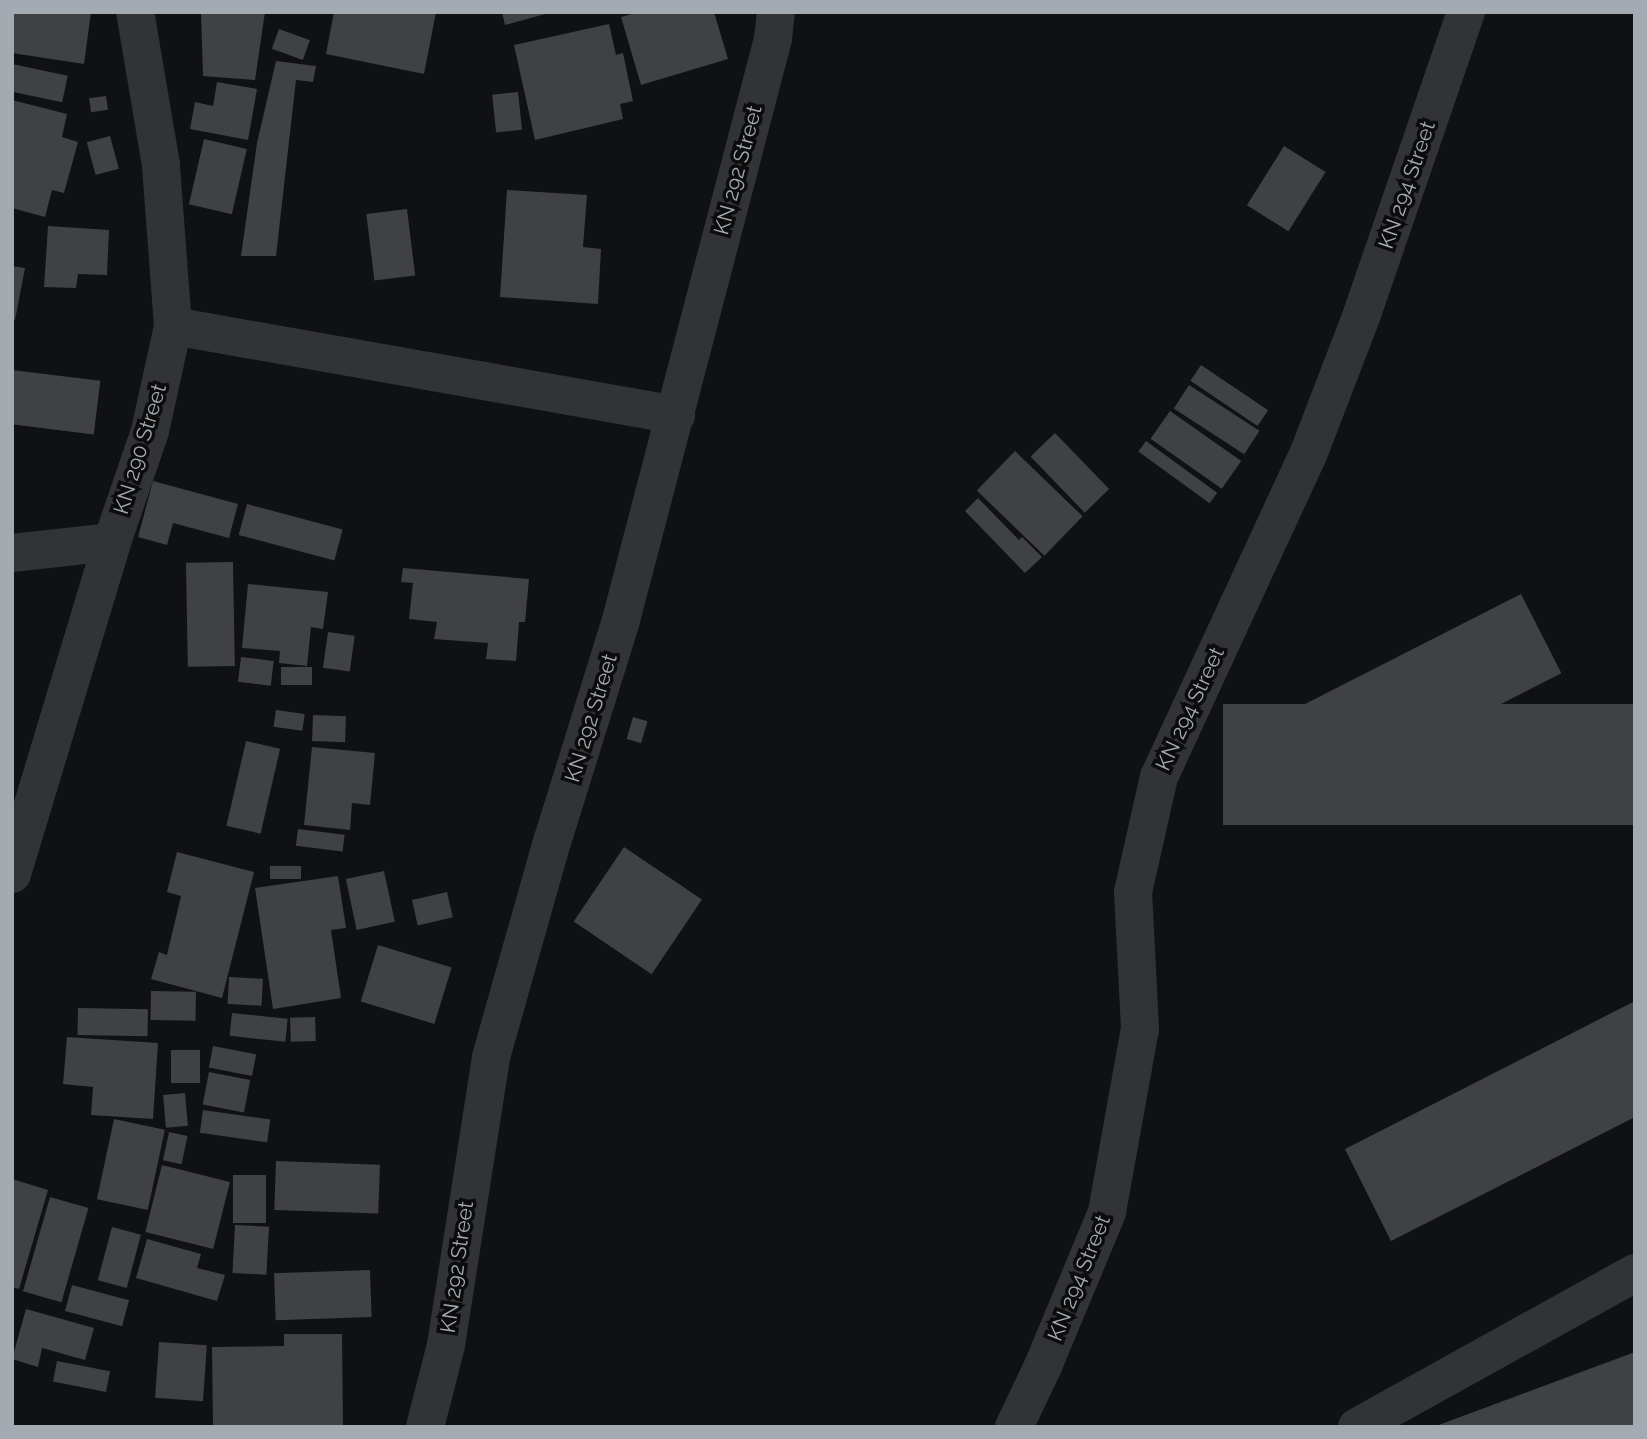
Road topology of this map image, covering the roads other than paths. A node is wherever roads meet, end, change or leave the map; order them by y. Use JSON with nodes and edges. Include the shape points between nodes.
{"nodes":[{"id":1,"x":135,"y":12,"type":"edge"},
{"id":2,"x":776,"y":12,"type":"edge"},
{"id":3,"x":1466,"y":12,"type":"edge"},
{"id":4,"x":173,"y":326,"type":"junction"},
{"id":5,"x":676,"y":415,"type":"junction"},
{"id":6,"x":111,"y":542,"type":"junction"},
{"id":7,"x":12,"y":552,"type":"edge"},
{"id":8,"x":12,"y":874,"type":"edge"},
{"id":9,"x":1635,"y":1273,"type":"edge"},
{"id":10,"x":425,"y":1427,"type":"edge"},
{"id":11,"x":1014,"y":1427,"type":"edge"},
{"id":12,"x":1357,"y":1427,"type":"edge"}],
"edges":[{"from":1,"to":4,"type":"street","name":"KN 290 Street","via":[[161,165]]},
{"from":2,"to":5,"type":"street","name":"KN 292 Street","via":[[773,39]]},
{"from":3,"to":11,"type":"street","name":"KN 294 Street","via":[[1308,455],[1159,777],[1133,892],[1140,1029],[1107,1212]]},
{"from":4,"to":5,"type":"street"},
{"from":4,"to":6,"type":"street","name":"KN 290 Street","via":[[150,431]]},
{"from":5,"to":10,"type":"street","name":"KN 292 Street","via":[[621,620],[491,1057],[446,1345]]},
{"from":6,"to":7,"type":"street"},
{"from":6,"to":8,"type":"street","name":"KN 290 Street"},
{"from":9,"to":12,"type":"street"}]}
